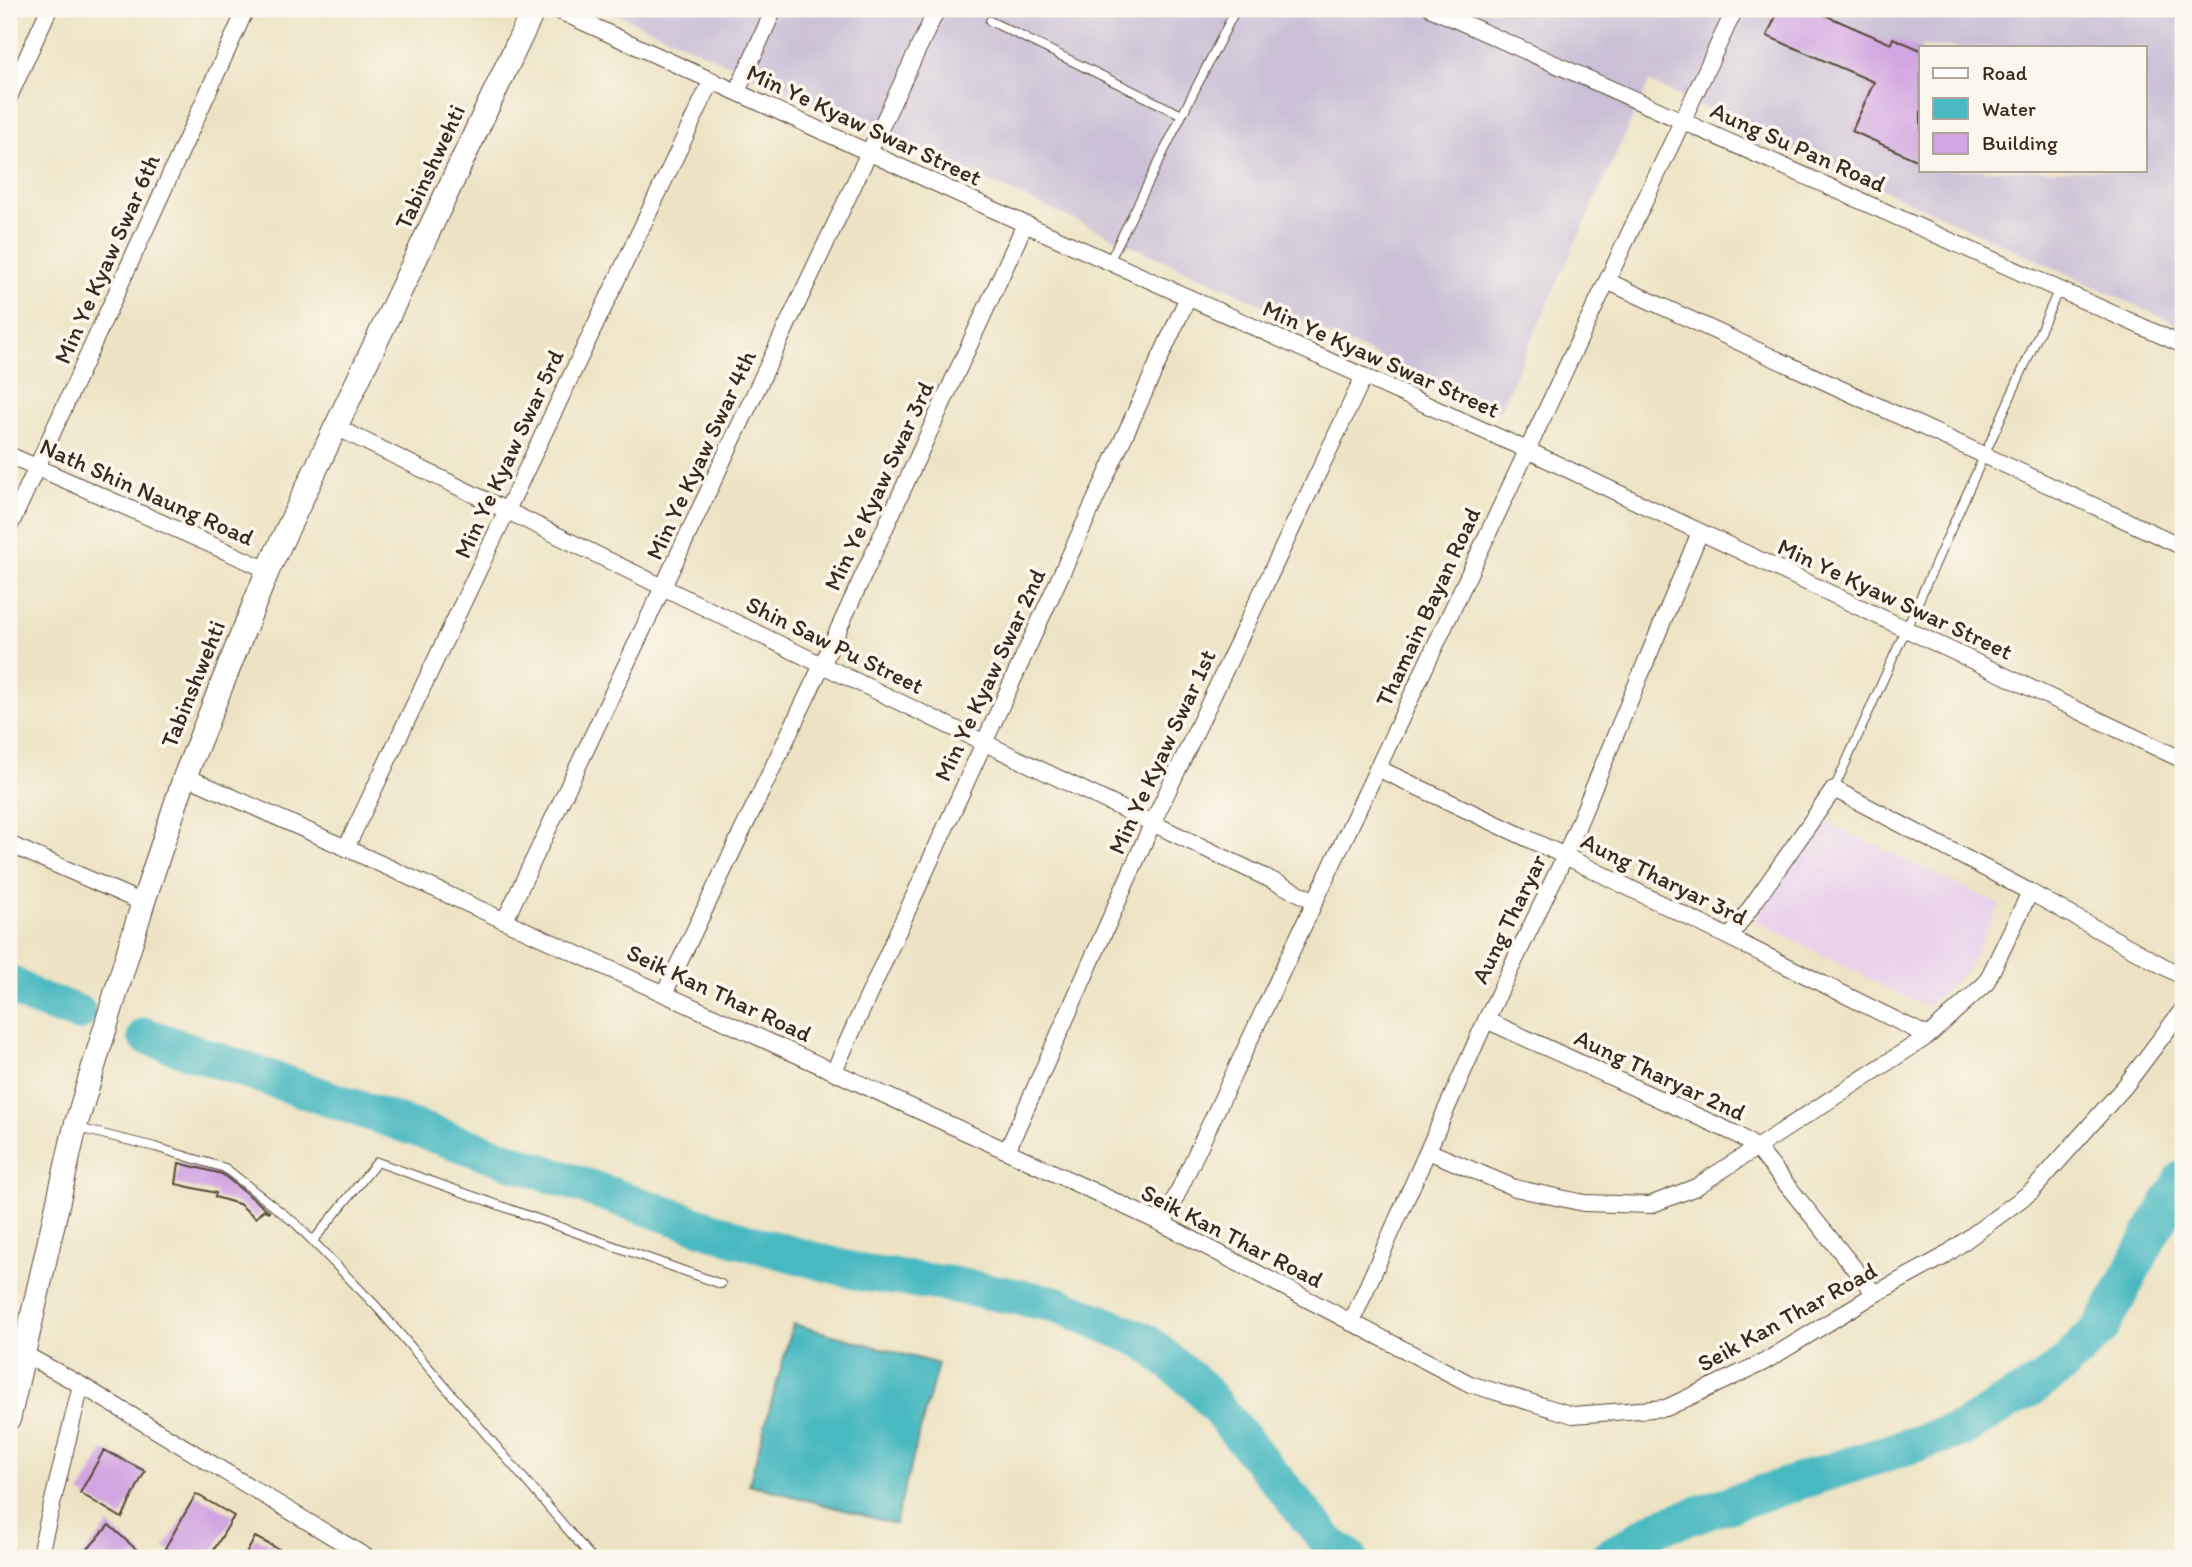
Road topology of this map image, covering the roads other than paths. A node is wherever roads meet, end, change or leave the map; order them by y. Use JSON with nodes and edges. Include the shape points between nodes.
{"nodes":[{"id":1,"x":49,"y":9,"type":"edge"},
{"id":2,"x":246,"y":9,"type":"edge"},
{"id":3,"x":534,"y":9,"type":"edge"},
{"id":4,"x":555,"y":9,"type":"edge"},
{"id":5,"x":774,"y":9,"type":"edge"},
{"id":6,"x":937,"y":9,"type":"edge"},
{"id":7,"x":1236,"y":9,"type":"edge"},
{"id":8,"x":1432,"y":9,"type":"edge"},
{"id":9,"x":1735,"y":9,"type":"edge"},
{"id":10,"x":990,"y":21,"type":"dead end"},
{"id":11,"x":712,"y":80,"type":"junction"},
{"id":12,"x":737,"y":92,"type":"junction"},
{"id":13,"x":9,"y":97,"type":"edge"},
{"id":14,"x":1182,"y":115,"type":"junction"},
{"id":15,"x":1683,"y":120,"type":"junction"},
{"id":16,"x":869,"y":152,"type":"junction"},
{"id":17,"x":1024,"y":224,"type":"junction"},
{"id":18,"x":1109,"y":262,"type":"junction"},
{"id":19,"x":1607,"y":281,"type":"junction"},
{"id":20,"x":2059,"y":289,"type":"junction"},
{"id":21,"x":1188,"y":297,"type":"junction"},
{"id":22,"x":2183,"y":345,"type":"edge"},
{"id":23,"x":1364,"y":376,"type":"junction"},
{"id":24,"x":336,"y":428,"type":"junction"},
{"id":25,"x":1527,"y":450,"type":"junction"},
{"id":26,"x":9,"y":455,"type":"edge"},
{"id":27,"x":1985,"y":455,"type":"junction"},
{"id":28,"x":37,"y":467,"type":"junction"},
{"id":29,"x":507,"y":510,"type":"junction"},
{"id":30,"x":9,"y":528,"type":"edge"},
{"id":31,"x":1700,"y":532,"type":"junction"},
{"id":32,"x":2183,"y":547,"type":"edge"},
{"id":33,"x":268,"y":570,"type":"junction"},
{"id":34,"x":664,"y":586,"type":"junction"},
{"id":35,"x":1907,"y":629,"type":"junction"},
{"id":36,"x":822,"y":664,"type":"junction"},
{"id":37,"x":985,"y":742,"type":"junction"},
{"id":38,"x":2183,"y":760,"type":"edge"},
{"id":39,"x":1377,"y":768,"type":"junction"},
{"id":40,"x":185,"y":776,"type":"junction"},
{"id":41,"x":1834,"y":789,"type":"junction"},
{"id":42,"x":1153,"y":822,"type":"junction"},
{"id":43,"x":9,"y":844,"type":"edge"},
{"id":44,"x":346,"y":848,"type":"junction"},
{"id":45,"x":1565,"y":856,"type":"junction"},
{"id":46,"x":2030,"y":892,"type":"junction"},
{"id":47,"x":1315,"y":901,"type":"junction"},
{"id":48,"x":143,"y":903,"type":"junction"},
{"id":49,"x":505,"y":920,"type":"junction"},
{"id":50,"x":1730,"y":937,"type":"junction"},
{"id":51,"x":2183,"y":977,"type":"edge"},
{"id":52,"x":664,"y":994,"type":"junction"},
{"id":53,"x":2183,"y":1009,"type":"edge"},
{"id":54,"x":1486,"y":1020,"type":"junction"},
{"id":55,"x":1928,"y":1036,"type":"junction"},
{"id":56,"x":834,"y":1071,"type":"junction"},
{"id":57,"x":75,"y":1128,"type":"junction"},
{"id":58,"x":1757,"y":1148,"type":"junction"},
{"id":59,"x":1007,"y":1150,"type":"junction"},
{"id":60,"x":1428,"y":1151,"type":"junction"},
{"id":61,"x":1163,"y":1224,"type":"junction"},
{"id":62,"x":313,"y":1241,"type":"junction"},
{"id":63,"x":721,"y":1284,"type":"dead end"},
{"id":64,"x":1875,"y":1294,"type":"junction"},
{"id":65,"x":1351,"y":1323,"type":"junction"},
{"id":66,"x":24,"y":1354,"type":"junction"},
{"id":67,"x":81,"y":1385,"type":"junction"},
{"id":68,"x":9,"y":1418,"type":"edge"},
{"id":69,"x":39,"y":1558,"type":"edge"},
{"id":70,"x":368,"y":1558,"type":"edge"},
{"id":71,"x":592,"y":1558,"type":"edge"}],
"edges":[{"from":1,"to":13,"type":"street"},
{"from":2,"to":28,"type":"street","name":"Min Ye Kyaw Swar 6th"},
{"from":3,"to":24,"type":"main road","name":"Tabinshwehti"},
{"from":4,"to":11,"type":"street","name":"Min Ye Kyaw Swar Street"},
{"from":5,"to":12,"type":"street"},
{"from":6,"to":16,"type":"street","name":"Min Ye Kyaw Swar 4th"},
{"from":7,"to":14,"type":"lane"},
{"from":8,"to":15,"type":"street","name":"Aung Su Pan Road"},
{"from":9,"to":15,"type":"street","name":"Thamain Bayan Road"},
{"from":10,"to":14,"type":"lane"},
{"from":11,"to":12,"type":"street","name":"Min Ye Kyaw Swar Street"},
{"from":11,"to":29,"type":"street","name":"Min Ye Kyaw Swar 5rd"},
{"from":12,"to":16,"type":"street","name":"Min Ye Kyaw Swar Street"},
{"from":14,"to":18,"type":"lane"},
{"from":15,"to":19,"type":"street","name":"Thamain Bayan Road"},
{"from":15,"to":20,"type":"street","name":"Aung Su Pan Road"},
{"from":16,"to":17,"type":"street","name":"Min Ye Kyaw Swar Street"},
{"from":16,"to":34,"type":"street","name":"Min Ye Kyaw Swar 4th"},
{"from":17,"to":18,"type":"street","name":"Min Ye Kyaw Swar Street"},
{"from":17,"to":36,"type":"street","name":"Min Ye Kyaw Swar 3rd"},
{"from":18,"to":21,"type":"street","name":"Min Ye Kyaw Swar Street"},
{"from":19,"to":25,"type":"street","name":"Thamain Bayan Road"},
{"from":19,"to":27,"type":"street"},
{"from":20,"to":22,"type":"street","name":"Aung Su Pan Road"},
{"from":20,"to":27,"type":"lane"},
{"from":21,"to":23,"type":"street","name":"Min Ye Kyaw Swar Street"},
{"from":21,"to":37,"type":"street","name":"Min Ye Kyaw Swar 2nd"},
{"from":23,"to":25,"type":"street","name":"Min Ye Kyaw Swar Street"},
{"from":23,"to":42,"type":"street","name":"Min Ye Kyaw Swar 1st"},
{"from":24,"to":29,"type":"street","name":"Shin Saw Pu Street"},
{"from":24,"to":33,"type":"main road","name":"Tabinshwehti"},
{"from":25,"to":31,"type":"street","name":"Min Ye Kyaw Swar Street"},
{"from":25,"to":39,"type":"street","name":"Thamain Bayan Road"},
{"from":26,"to":28,"type":"street","name":"Nath Shin Naung Road"},
{"from":27,"to":32,"type":"street"},
{"from":27,"to":35,"type":"lane"},
{"from":28,"to":30,"type":"street","name":"Min Ye Kyaw Swar 6th"},
{"from":28,"to":33,"type":"street","name":"Nath Shin Naung Road"},
{"from":29,"to":34,"type":"street","name":"Shin Saw Pu Street"},
{"from":29,"to":44,"type":"street","name":"Min Ye Kyaw Swar 5rd"},
{"from":31,"to":35,"type":"street","name":"Min Ye Kyaw Swar Street"},
{"from":31,"to":45,"type":"street","name":"Aung Tharyar"},
{"from":33,"to":40,"type":"main road","name":"Tabinshwehti"},
{"from":34,"to":36,"type":"street","name":"Shin Saw Pu Street"},
{"from":34,"to":49,"type":"street","name":"Min Ye Kyaw Swar 4th"},
{"from":35,"to":38,"type":"street","name":"Min Ye Kyaw Swar Street"},
{"from":35,"to":41,"type":"lane"},
{"from":36,"to":37,"type":"street","name":"Shin Saw Pu Street"},
{"from":36,"to":52,"type":"street","name":"Min Ye Kyaw Swar 3rd"},
{"from":37,"to":42,"type":"street","name":"Shin Saw Pu Street"},
{"from":37,"to":56,"type":"street","name":"Min Ye Kyaw Swar 2nd"},
{"from":39,"to":45,"type":"street","name":"Aung Tharyar 3rd"},
{"from":39,"to":47,"type":"street","name":"Thamain Bayan Road"},
{"from":40,"to":44,"type":"street","name":"Seik Kan Thar Road"},
{"from":40,"to":48,"type":"main road","name":"Tabinshwehti"},
{"from":41,"to":46,"type":"street"},
{"from":41,"to":50,"type":"street"},
{"from":42,"to":47,"type":"street","name":"Shin Saw Pu Street"},
{"from":42,"to":59,"type":"street","name":"Min Ye Kyaw Swar 1st"},
{"from":43,"to":48,"type":"street"},
{"from":44,"to":49,"type":"street","name":"Seik Kan Thar Road"},
{"from":45,"to":50,"type":"street","name":"Aung Tharyar 3rd"},
{"from":45,"to":54,"type":"street","name":"Aung Tharyar"},
{"from":46,"to":51,"type":"street"},
{"from":46,"to":55,"type":"street","via":[[1986,984]]},
{"from":47,"to":61,"type":"street","name":"Thamain Bayan Road"},
{"from":48,"to":57,"type":"main road","name":"Tabinshwehti"},
{"from":49,"to":52,"type":"street","name":"Seik Kan Thar Road"},
{"from":50,"to":55,"type":"street","name":"Aung Tharyar 3rd"},
{"from":52,"to":56,"type":"street","name":"Seik Kan Thar Road"},
{"from":53,"to":64,"type":"street","name":"Seik Kan Thar Road","via":[[2125,1086],[2032,1191],[1942,1257]]},
{"from":54,"to":58,"type":"street","name":"Aung Tharyar 2nd","via":[[1736,1134]]},
{"from":54,"to":60,"type":"street","name":"Aung Tharyar"},
{"from":55,"to":58,"type":"street"},
{"from":56,"to":59,"type":"street","name":"Seik Kan Thar Road"},
{"from":57,"to":62,"type":"lane","via":[[225,1168]]},
{"from":57,"to":66,"type":"main road","name":"Tabinshwehti"},
{"from":58,"to":60,"type":"street","via":[[1696,1187],[1650,1205],[1584,1203],[1515,1188]]},
{"from":58,"to":64,"type":"street","name":"Aung Tharyar 2nd"},
{"from":59,"to":61,"type":"street","name":"Seik Kan Thar Road"},
{"from":60,"to":65,"type":"street","name":"Aung Tharyar"},
{"from":61,"to":65,"type":"street","name":"Seik Kan Thar Road"},
{"from":62,"to":63,"type":"lane","via":[[377,1161]]},
{"from":62,"to":71,"type":"lane","via":[[376,1306]]},
{"from":64,"to":65,"type":"street","name":"Seik Kan Thar Road","via":[[1764,1362],[1666,1408],[1573,1415],[1470,1384]]},
{"from":66,"to":67,"type":"street"},
{"from":66,"to":68,"type":"main road","name":"Tabinshwehti"},
{"from":67,"to":69,"type":"street"},
{"from":67,"to":70,"type":"street"}]}
